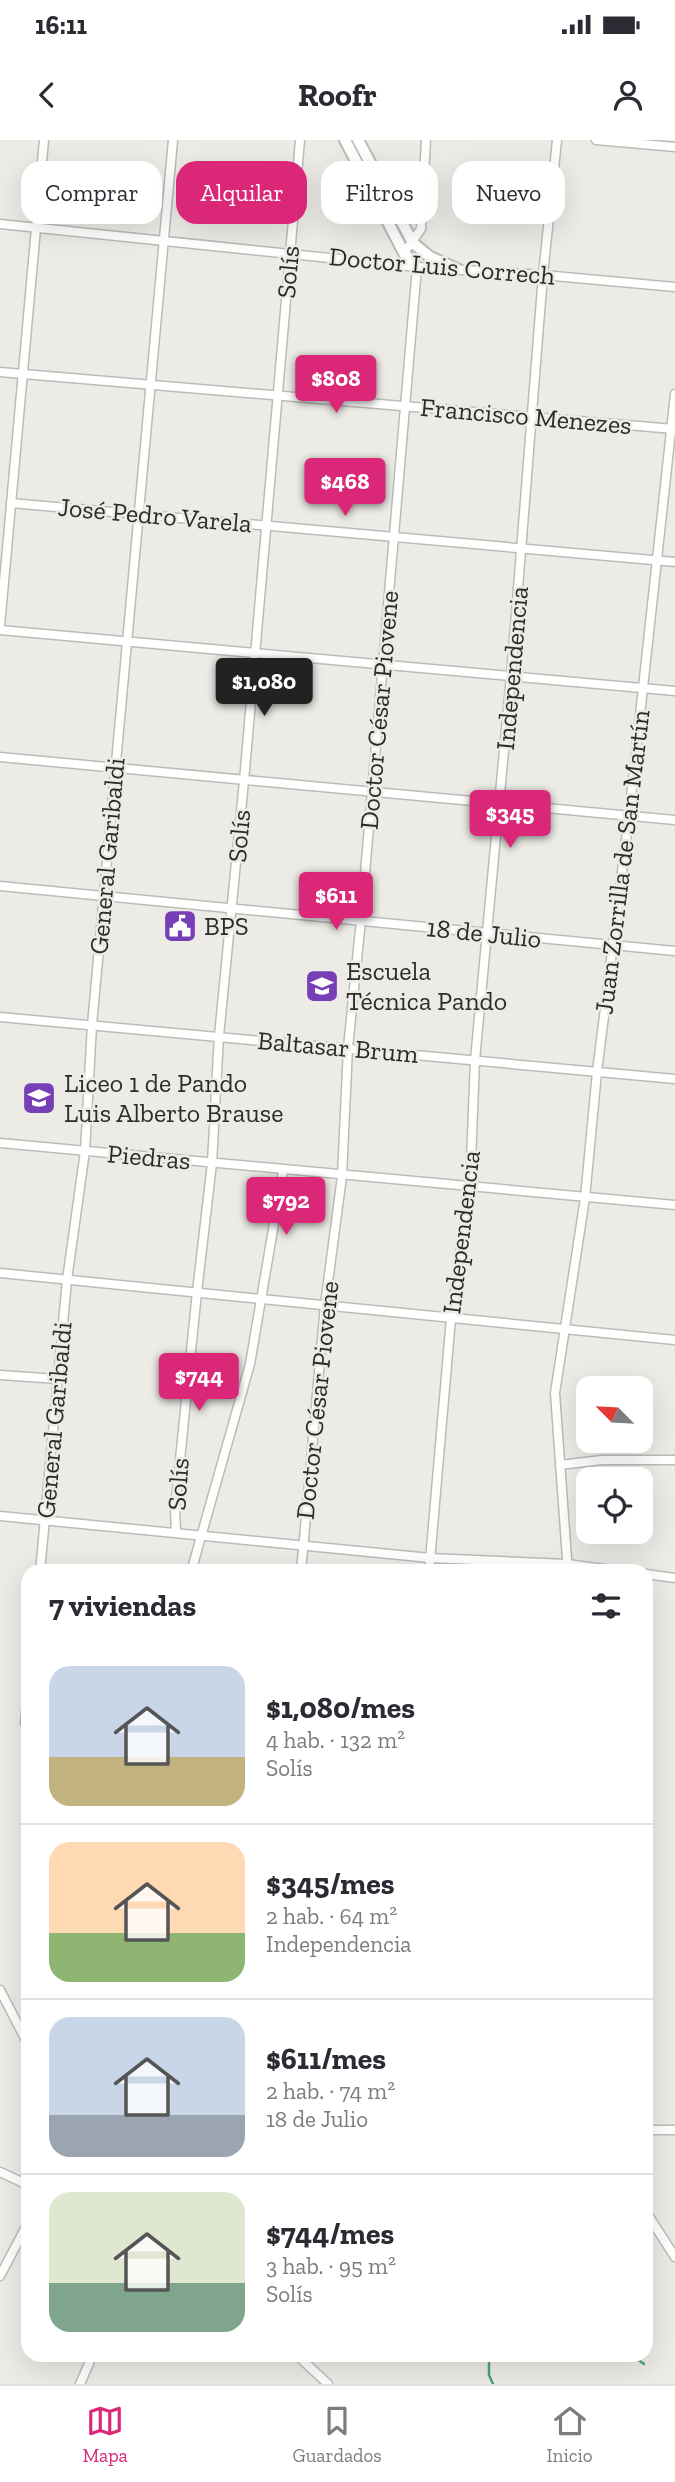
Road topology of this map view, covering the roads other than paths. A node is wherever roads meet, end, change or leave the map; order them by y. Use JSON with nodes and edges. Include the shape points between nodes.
{"nodes":[{"id":1,"x":44,"y":140,"type":"edge"},
{"id":2,"x":173,"y":140,"type":"edge"},
{"id":3,"x":300,"y":140,"type":"edge"},
{"id":4,"x":345,"y":140,"type":"edge"},
{"id":5,"x":358,"y":140,"type":"edge"},
{"id":6,"x":426,"y":140,"type":"edge"},
{"id":7,"x":557,"y":140,"type":"edge"},
{"id":8,"x":596,"y":140,"type":"edge"},
{"id":9,"x":675,"y":147,"type":"edge"},
{"id":10,"x":0,"y":224,"type":"edge"},
{"id":11,"x":36,"y":229,"type":"junction"},
{"id":12,"x":163,"y":241,"type":"junction"},
{"id":13,"x":413,"y":243,"type":"junction"},
{"id":14,"x":290,"y":253,"type":"junction"},
{"id":15,"x":404,"y":253,"type":"junction"},
{"id":16,"x":430,"y":257,"type":"junction"},
{"id":17,"x":417,"y":267,"type":"junction"},
{"id":18,"x":457,"y":268,"type":"junction"},
{"id":19,"x":542,"y":275,"type":"junction"},
{"id":20,"x":675,"y":287,"type":"edge"},
{"id":21,"x":0,"y":372,"type":"edge"},
{"id":22,"x":23,"y":374,"type":"junction"},
{"id":23,"x":151,"y":385,"type":"junction"},
{"id":24,"x":675,"y":394,"type":"edge"},
{"id":25,"x":278,"y":396,"type":"junction"},
{"id":26,"x":404,"y":407,"type":"junction"},
{"id":27,"x":533,"y":417,"type":"junction"},
{"id":28,"x":673,"y":428,"type":"edge"},
{"id":29,"x":12,"y":503,"type":"junction"},
{"id":30,"x":139,"y":514,"type":"junction"},
{"id":31,"x":266,"y":524,"type":"junction"},
{"id":32,"x":393,"y":537,"type":"junction"},
{"id":33,"x":522,"y":548,"type":"junction"},
{"id":34,"x":657,"y":560,"type":"junction"},
{"id":35,"x":675,"y":562,"type":"edge"},
{"id":36,"x":0,"y":628,"type":"edge"},
{"id":37,"x":127,"y":642,"type":"junction"},
{"id":38,"x":255,"y":653,"type":"junction"},
{"id":39,"x":382,"y":665,"type":"junction"},
{"id":40,"x":512,"y":676,"type":"junction"},
{"id":41,"x":643,"y":688,"type":"junction"},
{"id":42,"x":675,"y":691,"type":"edge"},
{"id":43,"x":0,"y":757,"type":"edge"},
{"id":44,"x":115,"y":769,"type":"junction"},
{"id":45,"x":244,"y":781,"type":"junction"},
{"id":46,"x":372,"y":792,"type":"junction"},
{"id":47,"x":500,"y":804,"type":"junction"},
{"id":48,"x":629,"y":816,"type":"junction"},
{"id":49,"x":675,"y":820,"type":"edge"},
{"id":50,"x":0,"y":886,"type":"edge"},
{"id":51,"x":104,"y":897,"type":"junction"},
{"id":52,"x":232,"y":909,"type":"junction"},
{"id":53,"x":361,"y":920,"type":"junction"},
{"id":54,"x":487,"y":933,"type":"junction"},
{"id":55,"x":613,"y":945,"type":"junction"},
{"id":56,"x":675,"y":951,"type":"edge"},
{"id":57,"x":0,"y":1017,"type":"edge"},
{"id":58,"x":92,"y":1025,"type":"junction"},
{"id":59,"x":219,"y":1036,"type":"junction"},
{"id":60,"x":348,"y":1048,"type":"junction"},
{"id":61,"x":475,"y":1060,"type":"junction"},
{"id":62,"x":597,"y":1072,"type":"junction"},
{"id":63,"x":675,"y":1079,"type":"edge"},
{"id":64,"x":0,"y":1143,"type":"edge"},
{"id":65,"x":85,"y":1151,"type":"junction"},
{"id":66,"x":212,"y":1163,"type":"junction"},
{"id":67,"x":283,"y":1171,"type":"junction"},
{"id":68,"x":342,"y":1176,"type":"junction"},
{"id":69,"x":470,"y":1187,"type":"junction"},
{"id":70,"x":585,"y":1198,"type":"junction"},
{"id":71,"x":675,"y":1205,"type":"edge"},
{"id":72,"x":0,"y":1273,"type":"edge"},
{"id":73,"x":67,"y":1280,"type":"junction"},
{"id":74,"x":197,"y":1292,"type":"junction"},
{"id":75,"x":261,"y":1299,"type":"junction"},
{"id":76,"x":325,"y":1305,"type":"junction"},
{"id":77,"x":451,"y":1318,"type":"junction"},
{"id":78,"x":564,"y":1329,"type":"junction"},
{"id":79,"x":675,"y":1340,"type":"edge"},
{"id":80,"x":0,"y":1375,"type":"edge"},
{"id":81,"x":58,"y":1379,"type":"junction"},
{"id":82,"x":675,"y":1460,"type":"edge"},
{"id":83,"x":560,"y":1465,"type":"junction"},
{"id":84,"x":0,"y":1516,"type":"edge"},
{"id":85,"x":45,"y":1520,"type":"junction"},
{"id":86,"x":176,"y":1532,"type":"junction"},
{"id":87,"x":201,"y":1535,"type":"junction"},
{"id":88,"x":303,"y":1545,"type":"junction"},
{"id":89,"x":430,"y":1558,"type":"junction"},
{"id":90,"x":41,"y":1564,"type":"edge"},
{"id":91,"x":193,"y":1564,"type":"edge"},
{"id":92,"x":302,"y":1564,"type":"edge"},
{"id":93,"x":430,"y":1564,"type":"edge"},
{"id":94,"x":513,"y":1564,"type":"edge"},
{"id":95,"x":568,"y":1564,"type":"edge"},
{"id":96,"x":653,"y":1575,"type":"edge"},
{"id":97,"x":675,"y":1578,"type":"edge"},
{"id":98,"x":0,"y":1990,"type":"edge"},
{"id":99,"x":21,"y":2030,"type":"edge"},
{"id":100,"x":653,"y":2130,"type":"edge"},
{"id":101,"x":675,"y":2130,"type":"edge"},
{"id":102,"x":0,"y":2172,"type":"edge"},
{"id":103,"x":21,"y":2182,"type":"edge"},
{"id":104,"x":653,"y":2223,"type":"edge"},
{"id":105,"x":21,"y":2236,"type":"edge"},
{"id":106,"x":675,"y":2256,"type":"edge"},
{"id":107,"x":0,"y":2276,"type":"edge"},
{"id":108,"x":90,"y":2362,"type":"edge"},
{"id":109,"x":304,"y":2362,"type":"edge"},
{"id":110,"x":80,"y":2384,"type":"edge"},
{"id":111,"x":328,"y":2384,"type":"edge"}],
"edges":[{"from":1,"to":11,"type":"street"},
{"from":2,"to":12,"type":"street","name":"General Garibaldi"},
{"from":3,"to":14,"type":"street","name":"Solís"},
{"from":4,"to":15,"type":"street"},
{"from":5,"to":13,"type":"street"},
{"from":6,"to":13,"type":"street","via":[[421,229]]},
{"from":7,"to":19,"type":"street","name":"Independencia"},
{"from":8,"to":9,"type":"street"},
{"from":10,"to":11,"type":"street","name":"Doctor Luis Correch"},
{"from":11,"to":12,"type":"street","name":"Doctor Luis Correch"},
{"from":11,"to":22,"type":"street"},
{"from":12,"to":14,"type":"street","name":"Doctor Luis Correch"},
{"from":12,"to":23,"type":"street","name":"General Garibaldi"},
{"from":13,"to":15,"type":"street"},
{"from":13,"to":16,"type":"street"},
{"from":14,"to":17,"type":"street","name":"Doctor Luis Correch"},
{"from":14,"to":25,"type":"street","name":"Solís"},
{"from":15,"to":17,"type":"street"},
{"from":16,"to":17,"type":"street"},
{"from":16,"to":18,"type":"street"},
{"from":17,"to":18,"type":"street","name":"Doctor Luis Correch"},
{"from":17,"to":26,"type":"street","name":"Doctor César Piovene"},
{"from":18,"to":19,"type":"street","name":"Doctor Luis Correch"},
{"from":19,"to":20,"type":"street","name":"Doctor Luis Correch"},
{"from":19,"to":27,"type":"street","name":"Independencia"},
{"from":21,"to":22,"type":"street","name":"Francisco Menezes"},
{"from":22,"to":23,"type":"street","name":"Francisco Menezes"},
{"from":22,"to":29,"type":"street"},
{"from":23,"to":25,"type":"street","name":"Francisco Menezes"},
{"from":23,"to":30,"type":"street","name":"General Garibaldi"},
{"from":24,"to":28,"type":"street","name":"Juan Zorrilla de San Martín"},
{"from":25,"to":26,"type":"street","name":"Francisco Menezes"},
{"from":25,"to":31,"type":"street","name":"Solís"},
{"from":26,"to":27,"type":"street","name":"Francisco Menezes"},
{"from":26,"to":32,"type":"street","name":"Doctor César Piovene"},
{"from":27,"to":28,"type":"street","name":"Francisco Menezes"},
{"from":27,"to":33,"type":"street","name":"Independencia"},
{"from":28,"to":34,"type":"street","name":"Juan Zorrilla de San Martín"},
{"from":29,"to":30,"type":"street","name":"José Pedro Varela"},
{"from":29,"to":36,"type":"street"},
{"from":30,"to":31,"type":"street","name":"José Pedro Varela"},
{"from":30,"to":37,"type":"street","name":"General Garibaldi"},
{"from":31,"to":32,"type":"street","name":"José Pedro Varela"},
{"from":31,"to":38,"type":"street","name":"Solís"},
{"from":32,"to":33,"type":"street","name":"José Pedro Varela"},
{"from":32,"to":39,"type":"street","name":"Doctor César Piovene"},
{"from":33,"to":34,"type":"street","name":"José Pedro Varela"},
{"from":33,"to":40,"type":"street","name":"Independencia"},
{"from":34,"to":35,"type":"street","name":"José Pedro Varela"},
{"from":34,"to":41,"type":"street","name":"Juan Zorrilla de San Martín"},
{"from":36,"to":37,"type":"street"},
{"from":37,"to":38,"type":"street"},
{"from":37,"to":44,"type":"street","name":"General Garibaldi"},
{"from":38,"to":39,"type":"street"},
{"from":38,"to":45,"type":"street","name":"Solís"},
{"from":39,"to":40,"type":"street"},
{"from":39,"to":46,"type":"street","name":"Doctor César Piovene"},
{"from":40,"to":41,"type":"street"},
{"from":40,"to":47,"type":"street","name":"Independencia"},
{"from":41,"to":42,"type":"street"},
{"from":41,"to":48,"type":"street","name":"Juan Zorrilla de San Martín"},
{"from":43,"to":44,"type":"street"},
{"from":44,"to":45,"type":"street"},
{"from":44,"to":51,"type":"street","name":"General Garibaldi"},
{"from":45,"to":46,"type":"street"},
{"from":45,"to":52,"type":"street","name":"Solís"},
{"from":46,"to":47,"type":"street"},
{"from":46,"to":53,"type":"street","name":"Doctor César Piovene"},
{"from":47,"to":48,"type":"street"},
{"from":47,"to":54,"type":"street","name":"Independencia"},
{"from":48,"to":49,"type":"street"},
{"from":48,"to":55,"type":"street","name":"Juan Zorrilla de San Martín"},
{"from":50,"to":51,"type":"street","name":"18 de Julio"},
{"from":51,"to":52,"type":"street","name":"18 de Julio"},
{"from":51,"to":58,"type":"street","name":"General Garibaldi"},
{"from":52,"to":53,"type":"street","name":"18 de Julio"},
{"from":52,"to":59,"type":"street","name":"Solís"},
{"from":53,"to":54,"type":"street","name":"18 de Julio"},
{"from":53,"to":60,"type":"street","name":"Doctor César Piovene"},
{"from":54,"to":55,"type":"street","name":"18 de Julio"},
{"from":54,"to":61,"type":"street","name":"Independencia"},
{"from":55,"to":56,"type":"street","name":"18 de Julio"},
{"from":55,"to":62,"type":"street","name":"Juan Zorrilla de San Martín"},
{"from":57,"to":58,"type":"street","name":"Baltasar Brum"},
{"from":58,"to":59,"type":"street","name":"Baltasar Brum"},
{"from":58,"to":65,"type":"street","name":"General Garibaldi"},
{"from":59,"to":60,"type":"street","name":"Baltasar Brum"},
{"from":59,"to":66,"type":"street","name":"Solís"},
{"from":60,"to":61,"type":"street","name":"Baltasar Brum"},
{"from":60,"to":68,"type":"street","name":"Doctor César Piovene"},
{"from":61,"to":62,"type":"street","name":"Baltasar Brum"},
{"from":61,"to":69,"type":"street","name":"Independencia"},
{"from":62,"to":63,"type":"street","name":"Baltasar Brum"},
{"from":62,"to":70,"type":"street","name":"Juan Zorrilla de San Martín"},
{"from":64,"to":65,"type":"street","name":"Piedras"},
{"from":65,"to":66,"type":"street","name":"Piedras"},
{"from":65,"to":73,"type":"street","name":"General Garibaldi"},
{"from":66,"to":67,"type":"street","name":"Piedras"},
{"from":66,"to":74,"type":"street","name":"Solís"},
{"from":67,"to":68,"type":"street","name":"Piedras"},
{"from":67,"to":75,"type":"street"},
{"from":68,"to":69,"type":"street","name":"Piedras"},
{"from":68,"to":76,"type":"street","name":"Doctor César Piovene"},
{"from":69,"to":70,"type":"street","name":"Piedras"},
{"from":69,"to":77,"type":"street","name":"Independencia"},
{"from":70,"to":71,"type":"street","name":"Piedras"},
{"from":70,"to":78,"type":"street","name":"Juan Zorrilla de San Martín"},
{"from":72,"to":73,"type":"street"},
{"from":73,"to":74,"type":"street"},
{"from":73,"to":81,"type":"street","name":"General Garibaldi"},
{"from":74,"to":75,"type":"street"},
{"from":74,"to":86,"type":"street","name":"Solís"},
{"from":75,"to":76,"type":"street"},
{"from":75,"to":87,"type":"street","via":[[247,1376]]},
{"from":76,"to":77,"type":"street"},
{"from":76,"to":88,"type":"street","name":"Doctor César Piovene"},
{"from":77,"to":78,"type":"street"},
{"from":77,"to":89,"type":"street","name":"Independencia"},
{"from":78,"to":79,"type":"street"},
{"from":78,"to":83,"type":"street","name":"Juan Zorrilla de San Martín","via":[[555,1393]]},
{"from":80,"to":81,"type":"street"},
{"from":81,"to":85,"type":"street","name":"General Garibaldi"},
{"from":82,"to":83,"type":"street"},
{"from":83,"to":95,"type":"street","name":"Juan Zorrilla de San Martín"},
{"from":84,"to":85,"type":"street"},
{"from":85,"to":86,"type":"street"},
{"from":85,"to":90,"type":"street","name":"General Garibaldi"},
{"from":86,"to":87,"type":"street"},
{"from":87,"to":88,"type":"street"},
{"from":87,"to":91,"type":"street"},
{"from":88,"to":89,"type":"street"},
{"from":88,"to":92,"type":"street","name":"Doctor César Piovene"},
{"from":89,"to":93,"type":"street","name":"Independencia"},
{"from":89,"to":94,"type":"street"},
{"from":96,"to":97,"type":"street"},
{"from":98,"to":99,"type":"street"},
{"from":100,"to":101,"type":"street"},
{"from":102,"to":103,"type":"street"},
{"from":104,"to":106,"type":"street"},
{"from":105,"to":107,"type":"street"},
{"from":108,"to":110,"type":"street"},
{"from":109,"to":111,"type":"street"}]}
